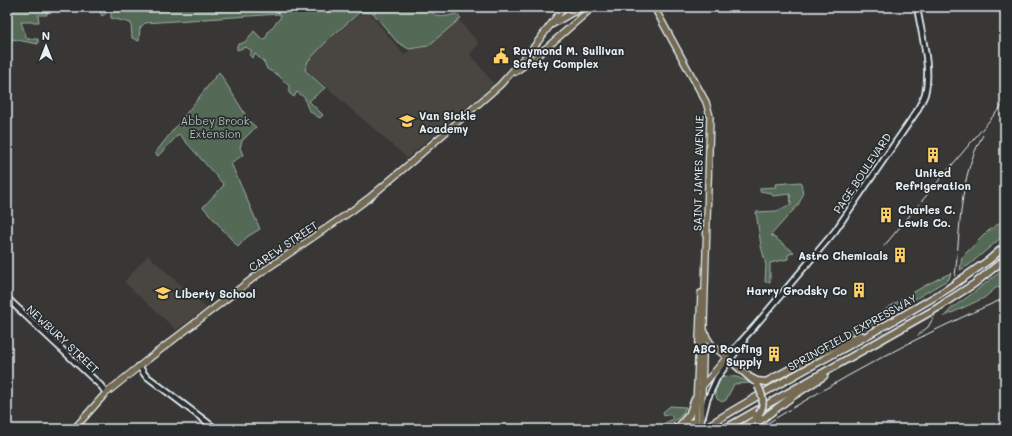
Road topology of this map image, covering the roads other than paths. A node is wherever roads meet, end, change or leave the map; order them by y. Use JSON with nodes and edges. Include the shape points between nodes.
{"nodes":[{"id":1,"x":582,"y":7,"type":"edge"},
{"id":2,"x":593,"y":7,"type":"edge"},
{"id":3,"x":654,"y":7,"type":"edge"},
{"id":4,"x":917,"y":7,"type":"edge"},
{"id":5,"x":564,"y":8,"type":"edge"},
{"id":6,"x":566,"y":16,"type":"junction"},
{"id":7,"x":572,"y":25,"type":"junction"},
{"id":8,"x":550,"y":27,"type":"junction"},
{"id":9,"x":553,"y":36,"type":"junction"},
{"id":10,"x":505,"y":79,"type":"junction"},
{"id":11,"x":1005,"y":246,"type":"edge"},
{"id":12,"x":705,"y":257,"type":"junction"},
{"id":13,"x":1005,"y":259,"type":"edge"},
{"id":14,"x":7,"y":298,"type":"edge"},
{"id":15,"x":704,"y":322,"type":"junction"},
{"id":16,"x":880,"y":328,"type":"junction"},
{"id":17,"x":729,"y":359,"type":"junction"},
{"id":18,"x":847,"y":359,"type":"junction"},
{"id":19,"x":139,"y":366,"type":"junction"},
{"id":20,"x":751,"y":378,"type":"junction"},
{"id":21,"x":702,"y":387,"type":"junction"},
{"id":22,"x":106,"y":393,"type":"junction"},
{"id":23,"x":695,"y":398,"type":"junction"},
{"id":24,"x":681,"y":424,"type":"junction"},
{"id":25,"x":698,"y":427,"type":"edge"},
{"id":26,"x":74,"y":429,"type":"edge"},
{"id":27,"x":216,"y":429,"type":"edge"},
{"id":28,"x":675,"y":429,"type":"edge"},
{"id":29,"x":724,"y":429,"type":"edge"},
{"id":30,"x":740,"y":429,"type":"edge"},
{"id":31,"x":749,"y":429,"type":"edge"}],
"edges":[{"from":1,"to":6,"type":"main road"},
{"from":2,"to":7,"type":"main road","name":"CAREW STREET"},
{"from":3,"to":12,"type":"main road","name":"SAINT JAMES AVENUE","via":[[710,113]]},
{"from":4,"to":17,"type":"street","name":"PAGE BOULEVARD","via":[[928,76],[917,111],[835,231]]},
{"from":5,"to":6,"type":"main road","name":"CAREW STREET"},
{"from":5,"to":8,"type":"main road","name":"CAREW STREET"},
{"from":6,"to":7,"type":"main road"},
{"from":6,"to":8,"type":"main road"},
{"from":7,"to":9,"type":"main road","name":"CAREW STREET"},
{"from":8,"to":9,"type":"main road"},
{"from":8,"to":10,"type":"main road","name":"CAREW STREET"},
{"from":9,"to":10,"type":"main road","name":"CAREW STREET","via":[[537,56]]},
{"from":10,"to":19,"type":"main road","name":"CAREW STREET","via":[[369,198],[256,276]]},
{"from":11,"to":16,"type":"highway","name":"SPRINGFIELD EXPRESSWAY","bridge":true,"via":[[949,288]]},
{"from":12,"to":15,"type":"main road","name":"SAINT JAMES AVENUE"},
{"from":12,"to":23,"type":"main road","name":"SAINT JAMES AVENUE"},
{"from":13,"to":18,"type":"highway","name":"SPRINGFIELD EXPRESSWAY","bridge":true,"via":[[939,307]]},
{"from":14,"to":22,"type":"street","name":"NEWBURY STREET"},
{"from":15,"to":17,"type":"main road","via":[[706,337],[710,343]]},
{"from":15,"to":21,"type":"main road","name":"SAINT JAMES AVENUE"},
{"from":16,"to":20,"type":"highway","via":[[832,347],[766,382]]},
{"from":16,"to":25,"type":"highway","name":"SPRINGFIELD EXPRESSWAY","via":[[739,407]]},
{"from":17,"to":20,"type":"highway"},
{"from":17,"to":21,"type":"main road","name":"PAGE BOULEVARD"},
{"from":17,"to":25,"type":"street","name":"PAGE BOULEVARD","via":[[710,391]]},
{"from":18,"to":29,"type":"highway","name":"SPRINGFIELD EXPRESSWAY"},
{"from":18,"to":31,"type":"highway"},
{"from":19,"to":22,"type":"main road","name":"CAREW STREET"},
{"from":19,"to":27,"type":"street","via":[[145,375]]},
{"from":20,"to":30,"type":"highway","bridge":true,"via":[[763,396],[762,408],[754,420]]},
{"from":21,"to":23,"type":"main road","name":"PAGE BOULEVARD"},
{"from":21,"to":25,"type":"main road","name":"SAINT JAMES AVENUE"},
{"from":22,"to":26,"type":"main road","name":"CAREW STREET"},
{"from":23,"to":24,"type":"highway","via":[[689,415]]},
{"from":23,"to":25,"type":"main road","name":"SAINT JAMES AVENUE"},
{"from":24,"to":25,"type":"highway","via":[[690,422]]},
{"from":24,"to":28,"type":"highway"}]}
